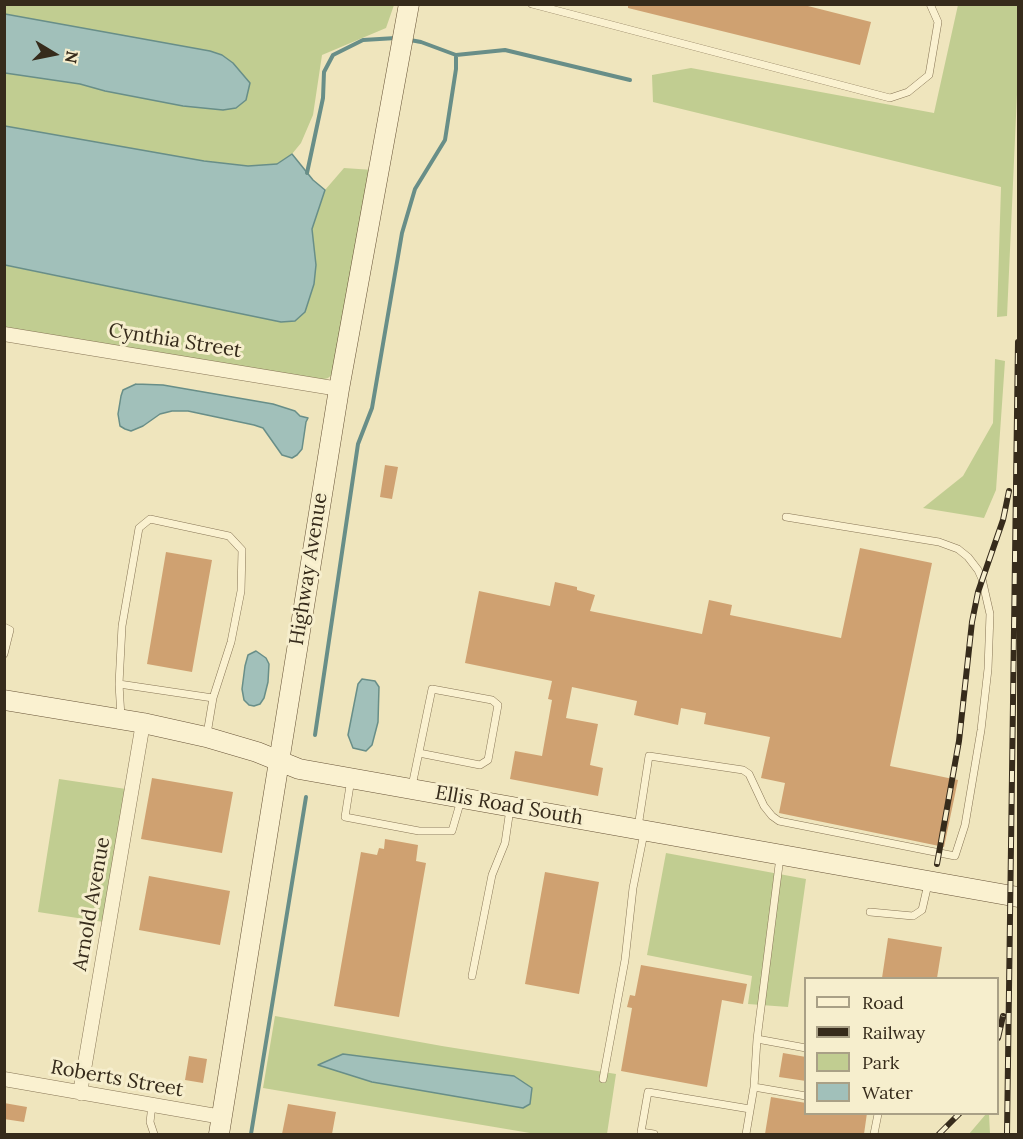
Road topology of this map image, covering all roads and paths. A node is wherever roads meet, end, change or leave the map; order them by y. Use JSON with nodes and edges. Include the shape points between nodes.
{"nodes":[{"id":1,"x":409,"y":4,"type":"edge"},
{"id":2,"x":532,"y":4,"type":"edge"},
{"id":3,"x":930,"y":4,"type":"edge"},
{"id":4,"x":4,"y":334,"type":"edge"},
{"id":5,"x":339,"y":389,"type":"junction"},
{"id":6,"x":786,"y":517,"type":"dead end"},
{"id":7,"x":4,"y":627,"type":"edge"},
{"id":8,"x":4,"y":654,"type":"edge"},
{"id":9,"x":119,"y":684,"type":"junction"},
{"id":10,"x":213,"y":698,"type":"junction"},
{"id":11,"x":4,"y":700,"type":"edge"},
{"id":12,"x":121,"y":719,"type":"junction"},
{"id":13,"x":142,"y":723,"type":"junction"},
{"id":14,"x":206,"y":737,"type":"junction"},
{"id":15,"x":419,"y":753,"type":"junction"},
{"id":16,"x":279,"y":762,"type":"junction"},
{"id":17,"x":352,"y":778,"type":"junction"},
{"id":18,"x":412,"y":789,"type":"junction"},
{"id":19,"x":462,"y":798,"type":"junction"},
{"id":20,"x":511,"y":807,"type":"junction"},
{"id":21,"x":641,"y":830,"type":"junction"},
{"id":22,"x":780,"y":855,"type":"junction"},
{"id":23,"x":928,"y":881,"type":"junction"},
{"id":24,"x":1018,"y":897,"type":"edge"},
{"id":25,"x":870,"y":912,"type":"dead end"},
{"id":26,"x":471,"y":976,"type":"dead end"},
{"id":27,"x":757,"y":1039,"type":"junction"},
{"id":28,"x":804,"y":1048,"type":"edge"},
{"id":29,"x":4,"y":1078,"type":"edge"},
{"id":30,"x":603,"y":1079,"type":"dead end"},
{"id":31,"x":754,"y":1087,"type":"junction"},
{"id":32,"x":80,"y":1093,"type":"junction"},
{"id":33,"x":804,"y":1096,"type":"edge"},
{"id":34,"x":152,"y":1105,"type":"junction"},
{"id":35,"x":750,"y":1109,"type":"junction"},
{"id":36,"x":878,"y":1115,"type":"edge"},
{"id":37,"x":221,"y":1126,"type":"edge"},
{"id":38,"x":154,"y":1134,"type":"edge"},
{"id":39,"x":654,"y":1134,"type":"edge"},
{"id":40,"x":746,"y":1134,"type":"edge"},
{"id":41,"x":874,"y":1134,"type":"edge"}],
"edges":[{"from":1,"to":5,"type":"street","name":"Highway Avenue"},
{"from":2,"to":3,"type":"lane","via":[[890,98],[908,92],[929,75],[938,22]]},
{"from":4,"to":5,"type":"street","name":"Cynthia Street"},
{"from":5,"to":16,"type":"street","name":"Highway Avenue"},
{"from":6,"to":21,"type":"lane","via":[[939,542],[958,549],[978,570],[990,614],[988,669],[965,825],[955,855],[779,820],[764,806],[749,774],[743,770],[649,756]]},
{"from":7,"to":8,"type":"lane","via":[[10,630]]},
{"from":9,"to":10,"type":"lane"},
{"from":9,"to":10,"type":"lane","via":[[122,626],[139,528],[150,519],[229,536],[242,550],[241,591],[231,642]]},
{"from":9,"to":12,"type":"lane"},
{"from":10,"to":14,"type":"lane"},
{"from":11,"to":12,"type":"street","name":"Ellis Road South"},
{"from":12,"to":13,"type":"street","name":"Ellis Road South"},
{"from":13,"to":14,"type":"street","name":"Ellis Road South"},
{"from":13,"to":32,"type":"street","name":"Arnold Avenue"},
{"from":14,"to":16,"type":"street","name":"Ellis Road South"},
{"from":15,"to":15,"type":"lane","via":[[432,689],[492,700],[498,705],[488,760],[480,765]]},
{"from":15,"to":18,"type":"lane"},
{"from":16,"to":17,"type":"street","name":"Ellis Road South"},
{"from":16,"to":37,"type":"street","name":"Highway Avenue"},
{"from":17,"to":18,"type":"street","name":"Ellis Road South"},
{"from":17,"to":19,"type":"lane","via":[[345,817],[419,831],[452,831]]},
{"from":18,"to":19,"type":"street","name":"Ellis Road South"},
{"from":19,"to":20,"type":"street","name":"Ellis Road South"},
{"from":20,"to":21,"type":"street","name":"Ellis Road South"},
{"from":20,"to":26,"type":"lane"},
{"from":21,"to":22,"type":"street","name":"Ellis Road South"},
{"from":21,"to":30,"type":"lane","via":[[625,960]]},
{"from":22,"to":23,"type":"street","name":"Ellis Road South"},
{"from":22,"to":27,"type":"lane"},
{"from":23,"to":24,"type":"street","name":"Ellis Road South"},
{"from":23,"to":25,"type":"lane","via":[[922,910],[913,916]]},
{"from":27,"to":28,"type":"lane"},
{"from":27,"to":31,"type":"lane"},
{"from":29,"to":32,"type":"street","name":"Roberts Street"},
{"from":31,"to":33,"type":"lane"},
{"from":31,"to":35,"type":"lane"},
{"from":32,"to":34,"type":"street","name":"Roberts Street"},
{"from":34,"to":37,"type":"street","name":"Roberts Street"},
{"from":34,"to":38,"type":"lane","via":[[150,1122]]},
{"from":35,"to":39,"type":"lane","via":[[648,1092],[641,1132]]},
{"from":35,"to":40,"type":"lane"},
{"from":36,"to":41,"type":"lane"}]}
